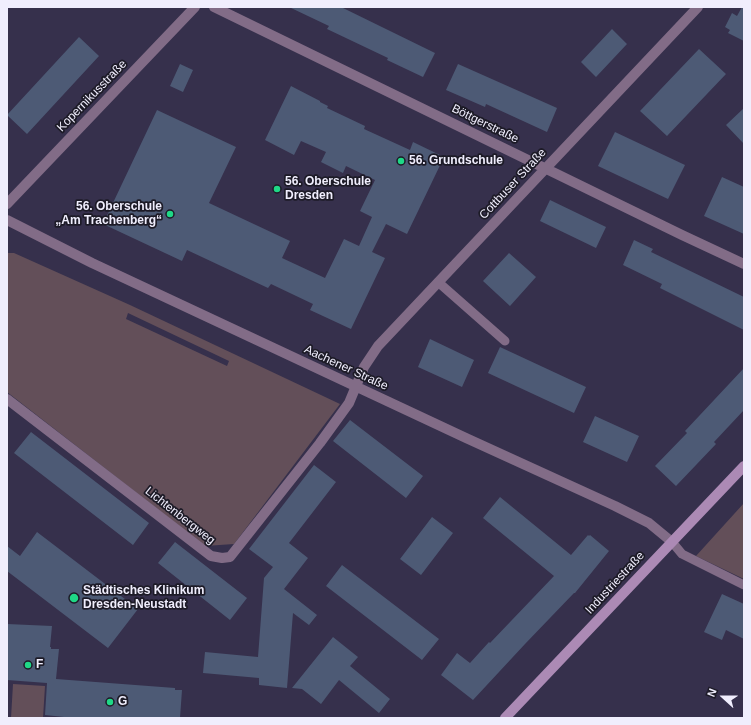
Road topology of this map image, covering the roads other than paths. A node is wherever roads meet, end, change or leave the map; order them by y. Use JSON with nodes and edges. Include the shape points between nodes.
{"nodes":[{"id":1,"x":195,"y":7,"type":"edge"},
{"id":2,"x":214,"y":7,"type":"edge"},
{"id":3,"x":698,"y":7,"type":"edge"},
{"id":4,"x":546,"y":169,"type":"junction"},
{"id":5,"x":7,"y":204,"type":"edge"},
{"id":6,"x":7,"y":220,"type":"edge"},
{"id":7,"x":744,"y":264,"type":"edge"},
{"id":8,"x":438,"y":282,"type":"junction"},
{"id":9,"x":505,"y":341,"type":"dead end"},
{"id":10,"x":356,"y":387,"type":"junction"},
{"id":11,"x":7,"y":399,"type":"edge"},
{"id":12,"x":744,"y":466,"type":"edge"},
{"id":13,"x":672,"y":542,"type":"junction"},
{"id":14,"x":744,"y":585,"type":"edge"},
{"id":15,"x":505,"y":718,"type":"edge"}],
"edges":[{"from":1,"to":5,"type":"street","name":"Kopernikusstraße"},
{"from":2,"to":4,"type":"street","name":"Böttgerstraße"},
{"from":3,"to":4,"type":"street","name":"Cottbuser Straße"},
{"from":4,"to":7,"type":"street","name":"Böttgerstraße"},
{"from":4,"to":8,"type":"street","name":"Cottbuser Straße"},
{"from":6,"to":10,"type":"street","name":"Aachener Straße","via":[[92,263]]},
{"from":8,"to":9,"type":"lane"},
{"from":8,"to":10,"type":"street","name":"Cottbuser Straße","via":[[378,346],[364,367]]},
{"from":10,"to":11,"type":"street","name":"Lichtenbergweg","via":[[349,403],[265,514],[230,557],[222,558],[211,556]]},
{"from":10,"to":13,"type":"street","name":"Aachener Straße","via":[[650,523]]},
{"from":12,"to":13,"type":"street","name":"Industriestraße"},
{"from":13,"to":14,"type":"lane","via":[[682,554]]},
{"from":13,"to":15,"type":"street","name":"Industriestraße"}]}
